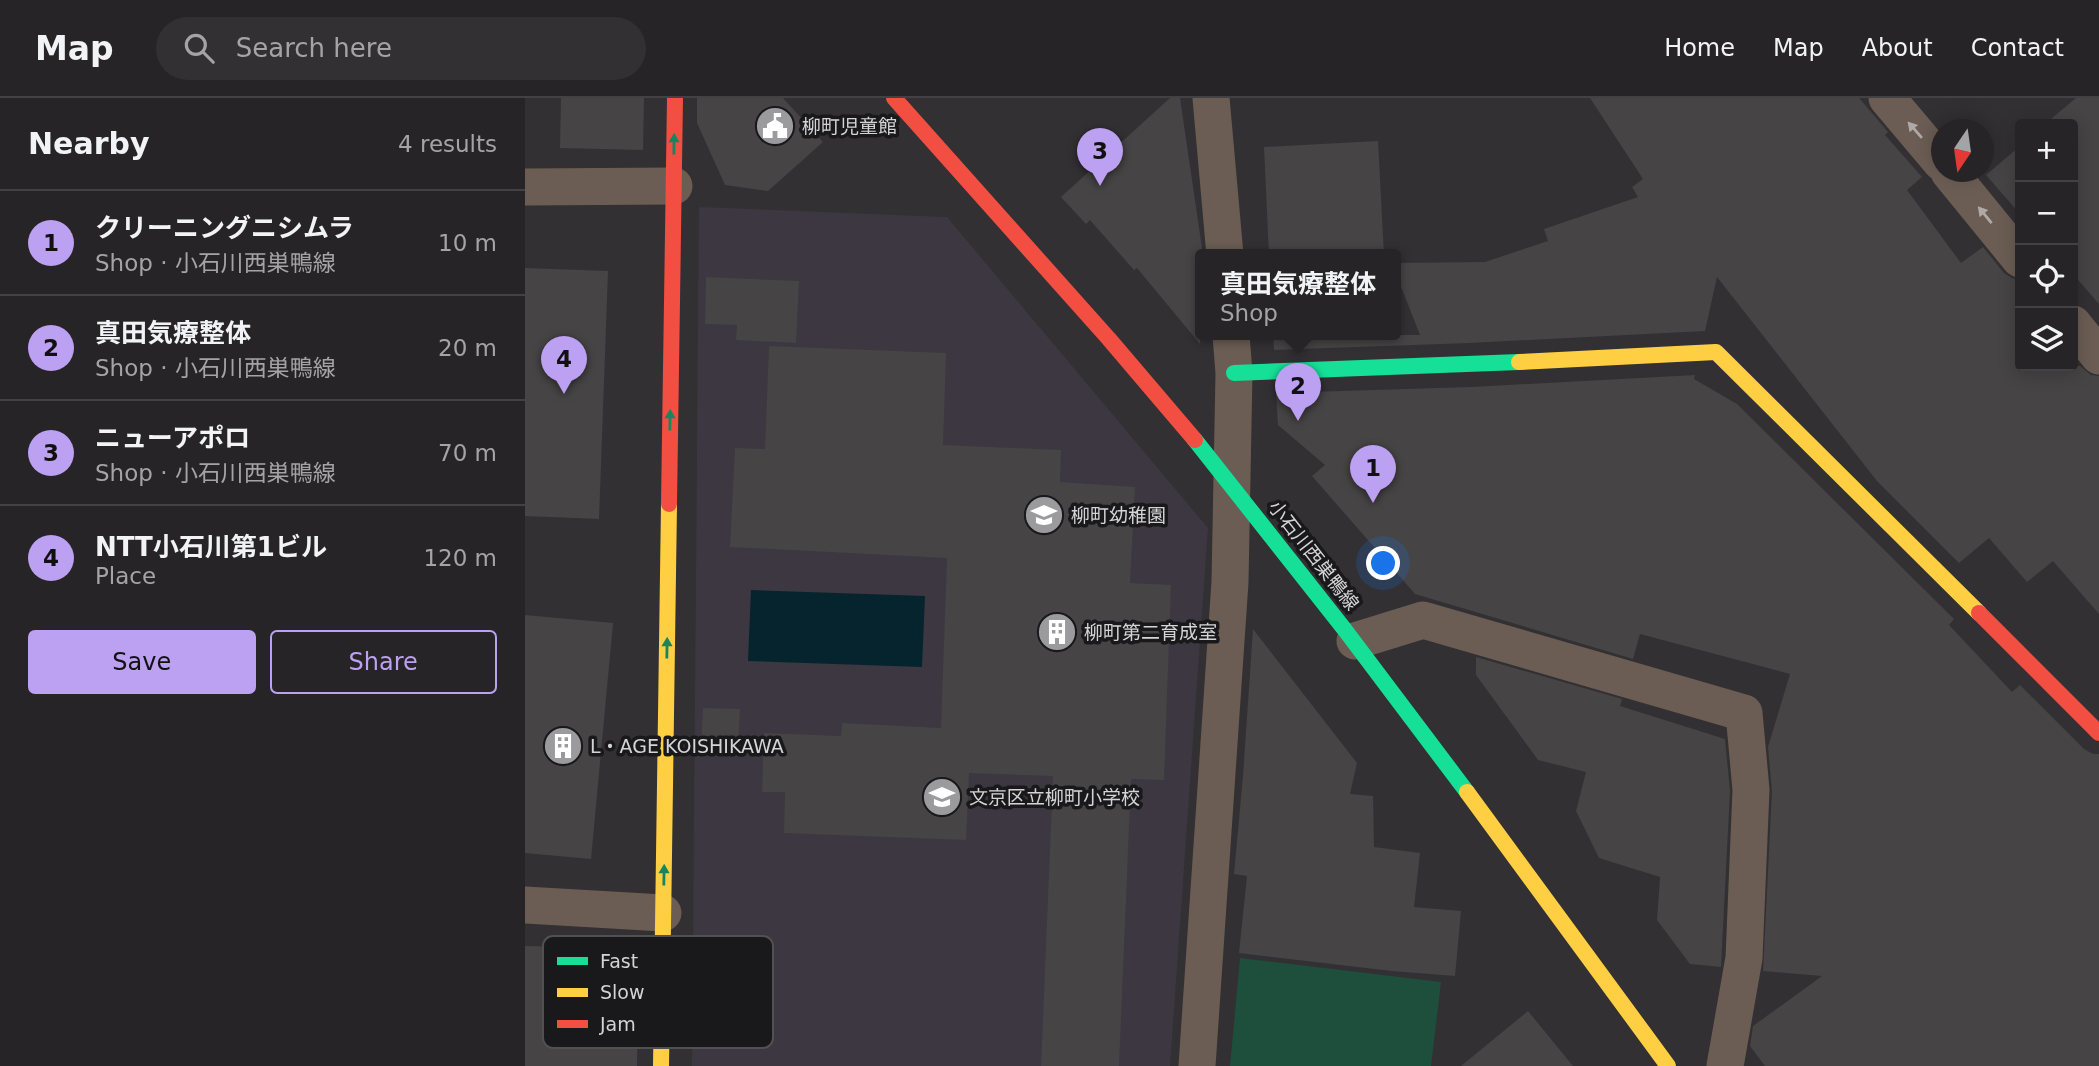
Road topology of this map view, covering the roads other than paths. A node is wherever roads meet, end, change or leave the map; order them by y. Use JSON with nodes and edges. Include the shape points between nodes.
{"nodes":[{"id":1,"x":675,"y":98,"type":"edge"},
{"id":2,"x":894,"y":98,"type":"edge"},
{"id":3,"x":1211,"y":98,"type":"edge"},
{"id":4,"x":1887,"y":98,"type":"edge"},
{"id":5,"x":1931,"y":150,"type":"edge"},
{"id":6,"x":1957,"y":182,"type":"edge"},
{"id":7,"x":674,"y":186,"type":"junction"},
{"id":8,"x":525,"y":187,"type":"edge"},
{"id":9,"x":1224,"y":249,"type":"edge"},
{"id":10,"x":2015,"y":253,"type":"edge"},
{"id":11,"x":2078,"y":330,"type":"edge"},
{"id":12,"x":1231,"y":340,"type":"edge"},
{"id":13,"x":2099,"y":356,"type":"edge"},
{"id":14,"x":1234,"y":373,"type":"junction"},
{"id":15,"x":1233,"y":486,"type":"junction"},
{"id":16,"x":1355,"y":641,"type":"junction"},
{"id":17,"x":2099,"y":733,"type":"edge"},
{"id":18,"x":525,"y":905,"type":"edge"},
{"id":19,"x":663,"y":914,"type":"junction"},
{"id":20,"x":663,"y":936,"type":"edge"},
{"id":21,"x":661,"y":1048,"type":"edge"},
{"id":22,"x":661,"y":1066,"type":"edge"},
{"id":23,"x":1197,"y":1066,"type":"edge"},
{"id":24,"x":1668,"y":1066,"type":"edge"},
{"id":25,"x":1725,"y":1066,"type":"edge"}],
"edges":[{"from":7,"to":1,"type":"street","one_way":true},
{"from":2,"to":15,"type":"street","name":"小石川西巣鴨線"},
{"from":3,"to":9,"type":"street"},
{"from":5,"to":4,"type":"street","one_way":true},
{"from":10,"to":6,"type":"street","one_way":true},
{"from":7,"to":8,"type":"street"},
{"from":19,"to":7,"type":"street","one_way":true},
{"from":11,"to":13,"type":"street"},
{"from":12,"to":14,"type":"street"},
{"from":14,"to":15,"type":"street"},
{"from":14,"to":17,"type":"street","via":[[1716,352]]},
{"from":15,"to":16,"type":"street","name":"小石川西巣鴨線"},
{"from":15,"to":23,"type":"street"},
{"from":16,"to":24,"type":"street","name":"小石川西巣鴨線"},
{"from":16,"to":25,"type":"street","via":[[1423,620],[1744,713],[1751,790],[1744,958]]},
{"from":18,"to":19,"type":"street"},
{"from":19,"to":20,"type":"street"},
{"from":21,"to":22,"type":"street"}]}
